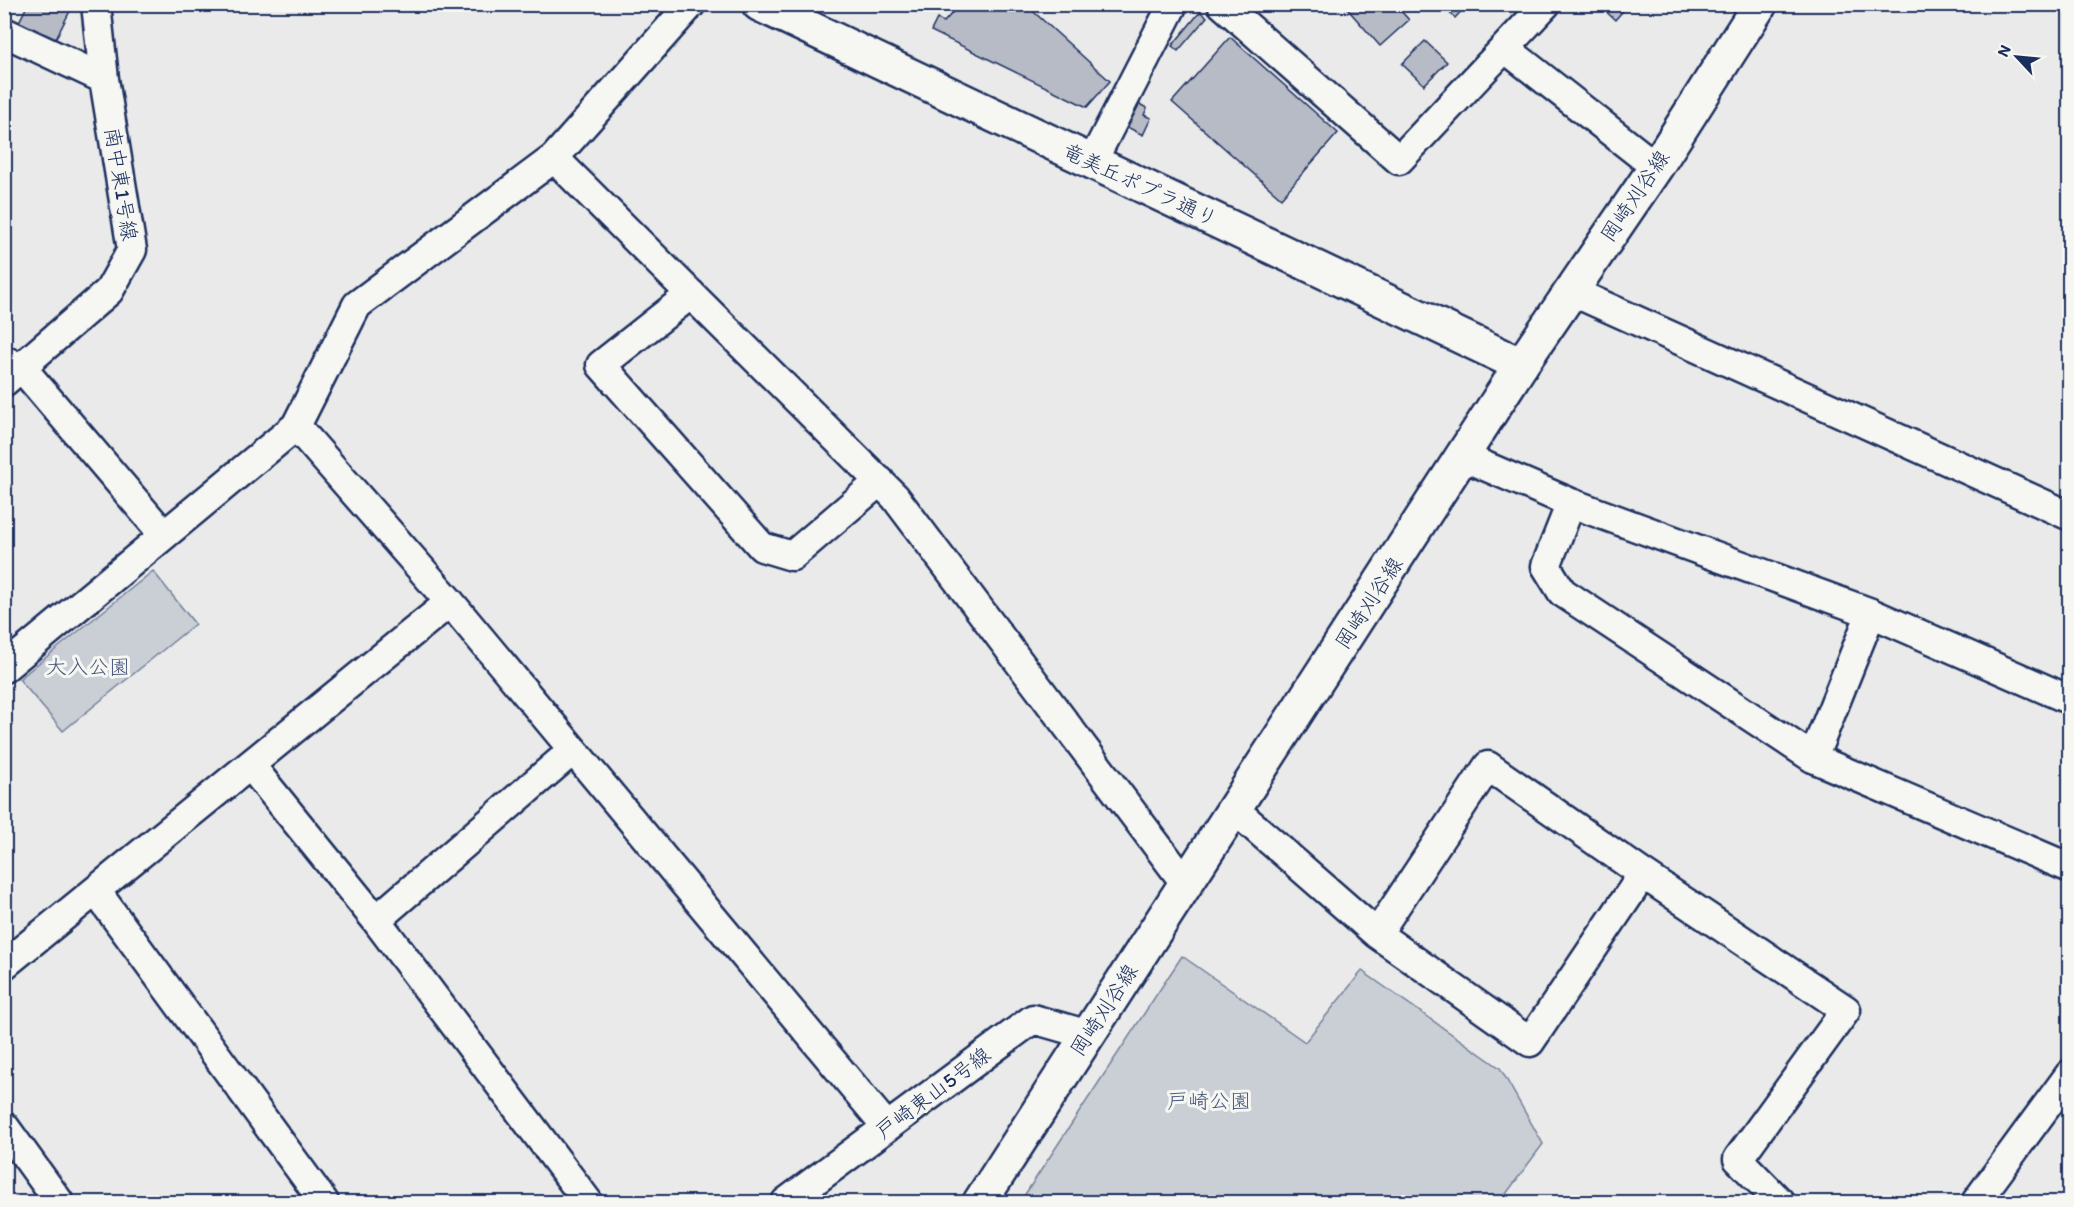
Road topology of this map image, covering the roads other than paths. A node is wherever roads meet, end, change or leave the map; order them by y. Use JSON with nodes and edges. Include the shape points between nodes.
{"nodes":[{"id":1,"x":96,"y":4,"type":"edge"},
{"id":2,"x":691,"y":4,"type":"edge"},
{"id":3,"x":759,"y":4,"type":"edge"},
{"id":4,"x":1173,"y":4,"type":"edge"},
{"id":5,"x":1222,"y":4,"type":"edge"},
{"id":6,"x":1546,"y":4,"type":"edge"},
{"id":7,"x":1760,"y":4,"type":"edge"},
{"id":8,"x":4,"y":32,"type":"edge"},
{"id":9,"x":1506,"y":49,"type":"junction"},
{"id":10,"x":104,"y":79,"type":"junction"},
{"id":11,"x":554,"y":158,"type":"junction"},
{"id":12,"x":1092,"y":162,"type":"junction"},
{"id":13,"x":1656,"y":166,"type":"junction"},
{"id":14,"x":1570,"y":291,"type":"junction"},
{"id":15,"x":691,"y":294,"type":"junction"},
{"id":16,"x":1521,"y":365,"type":"junction"},
{"id":17,"x":10,"y":370,"type":"edge"},
{"id":18,"x":296,"y":426,"type":"junction"},
{"id":19,"x":1464,"y":457,"type":"junction"},
{"id":20,"x":880,"y":481,"type":"junction"},
{"id":21,"x":1570,"y":503,"type":"junction"},
{"id":22,"x":2070,"y":516,"type":"edge"},
{"id":23,"x":164,"y":535,"type":"junction"},
{"id":24,"x":450,"y":602,"type":"junction"},
{"id":25,"x":1871,"y":613,"type":"junction"},
{"id":26,"x":4,"y":668,"type":"edge"},
{"id":27,"x":2070,"y":700,"type":"edge"},
{"id":28,"x":572,"y":751,"type":"junction"},
{"id":29,"x":1813,"y":758,"type":"junction"},
{"id":30,"x":251,"y":766,"type":"junction"},
{"id":31,"x":1234,"y":810,"type":"junction"},
{"id":32,"x":2070,"y":868,"type":"edge"},
{"id":33,"x":1643,"y":874,"type":"junction"},
{"id":34,"x":1186,"y":884,"type":"junction"},
{"id":35,"x":96,"y":891,"type":"junction"},
{"id":36,"x":376,"y":920,"type":"junction"},
{"id":37,"x":1377,"y":934,"type":"junction"},
{"id":38,"x":4,"y":965,"type":"edge"},
{"id":39,"x":1089,"y":1035,"type":"junction"},
{"id":40,"x":2070,"y":1074,"type":"edge"},
{"id":41,"x":4,"y":1126,"type":"edge"},
{"id":42,"x":887,"y":1127,"type":"junction"},
{"id":43,"x":59,"y":1203,"type":"edge"},
{"id":44,"x":324,"y":1203,"type":"edge"},
{"id":45,"x":588,"y":1203,"type":"edge"},
{"id":46,"x":786,"y":1203,"type":"edge"},
{"id":47,"x":980,"y":1203,"type":"edge"},
{"id":48,"x":1780,"y":1203,"type":"edge"},
{"id":49,"x":1976,"y":1203,"type":"edge"}],
"edges":[{"from":1,"to":10,"type":"street","name":"南中東1号線"},
{"from":2,"to":11,"type":"street"},
{"from":3,"to":12,"type":"main road","name":"竜美丘ポプラ通り"},
{"from":4,"to":12,"type":"street"},
{"from":5,"to":9,"type":"street","via":[[1400,160]]},
{"from":6,"to":9,"type":"street"},
{"from":7,"to":13,"type":"main road","name":"岡崎刈谷線"},
{"from":8,"to":10,"type":"street"},
{"from":9,"to":13,"type":"street"},
{"from":10,"to":17,"type":"street","name":"南中東1号線","via":[[132,250],[109,291]]},
{"from":11,"to":15,"type":"street"},
{"from":11,"to":18,"type":"street","via":[[357,305]]},
{"from":12,"to":16,"type":"main road","name":"竜美丘ポプラ通り"},
{"from":13,"to":14,"type":"main road","name":"岡崎刈谷線"},
{"from":14,"to":16,"type":"main road","name":"岡崎刈谷線"},
{"from":14,"to":22,"type":"street"},
{"from":15,"to":20,"type":"street"},
{"from":15,"to":20,"type":"street","via":[[601,365],[762,546],[792,556]]},
{"from":16,"to":19,"type":"main road","name":"岡崎刈谷線"},
{"from":17,"to":23,"type":"street"},
{"from":18,"to":23,"type":"street"},
{"from":18,"to":24,"type":"street"},
{"from":19,"to":21,"type":"street"},
{"from":19,"to":31,"type":"main road","name":"岡崎刈谷線"},
{"from":20,"to":34,"type":"street"},
{"from":21,"to":25,"type":"street"},
{"from":21,"to":29,"type":"street","via":[[1546,566],[1562,592]]},
{"from":23,"to":26,"type":"street"},
{"from":24,"to":28,"type":"street"},
{"from":24,"to":30,"type":"street"},
{"from":25,"to":27,"type":"street"},
{"from":25,"to":29,"type":"street"},
{"from":28,"to":36,"type":"street"},
{"from":28,"to":42,"type":"street"},
{"from":29,"to":32,"type":"street"},
{"from":30,"to":35,"type":"street"},
{"from":30,"to":36,"type":"street"},
{"from":31,"to":34,"type":"main road","name":"岡崎刈谷線"},
{"from":31,"to":37,"type":"street"},
{"from":33,"to":37,"type":"street","via":[[1530,1042]]},
{"from":33,"to":37,"type":"street","via":[[1488,766]]},
{"from":33,"to":48,"type":"street","via":[[1845,1010],[1738,1159]]},
{"from":34,"to":39,"type":"main road","name":"岡崎刈谷線"},
{"from":35,"to":38,"type":"street"},
{"from":35,"to":44,"type":"street"},
{"from":36,"to":45,"type":"street"},
{"from":39,"to":42,"type":"street","name":"戸崎東山5号線","via":[[1033,1019]]},
{"from":39,"to":47,"type":"main road","name":"岡崎刈谷線"},
{"from":40,"to":49,"type":"street"},
{"from":41,"to":43,"type":"street"},
{"from":42,"to":46,"type":"street","name":"戸崎東山5号線"}]}
